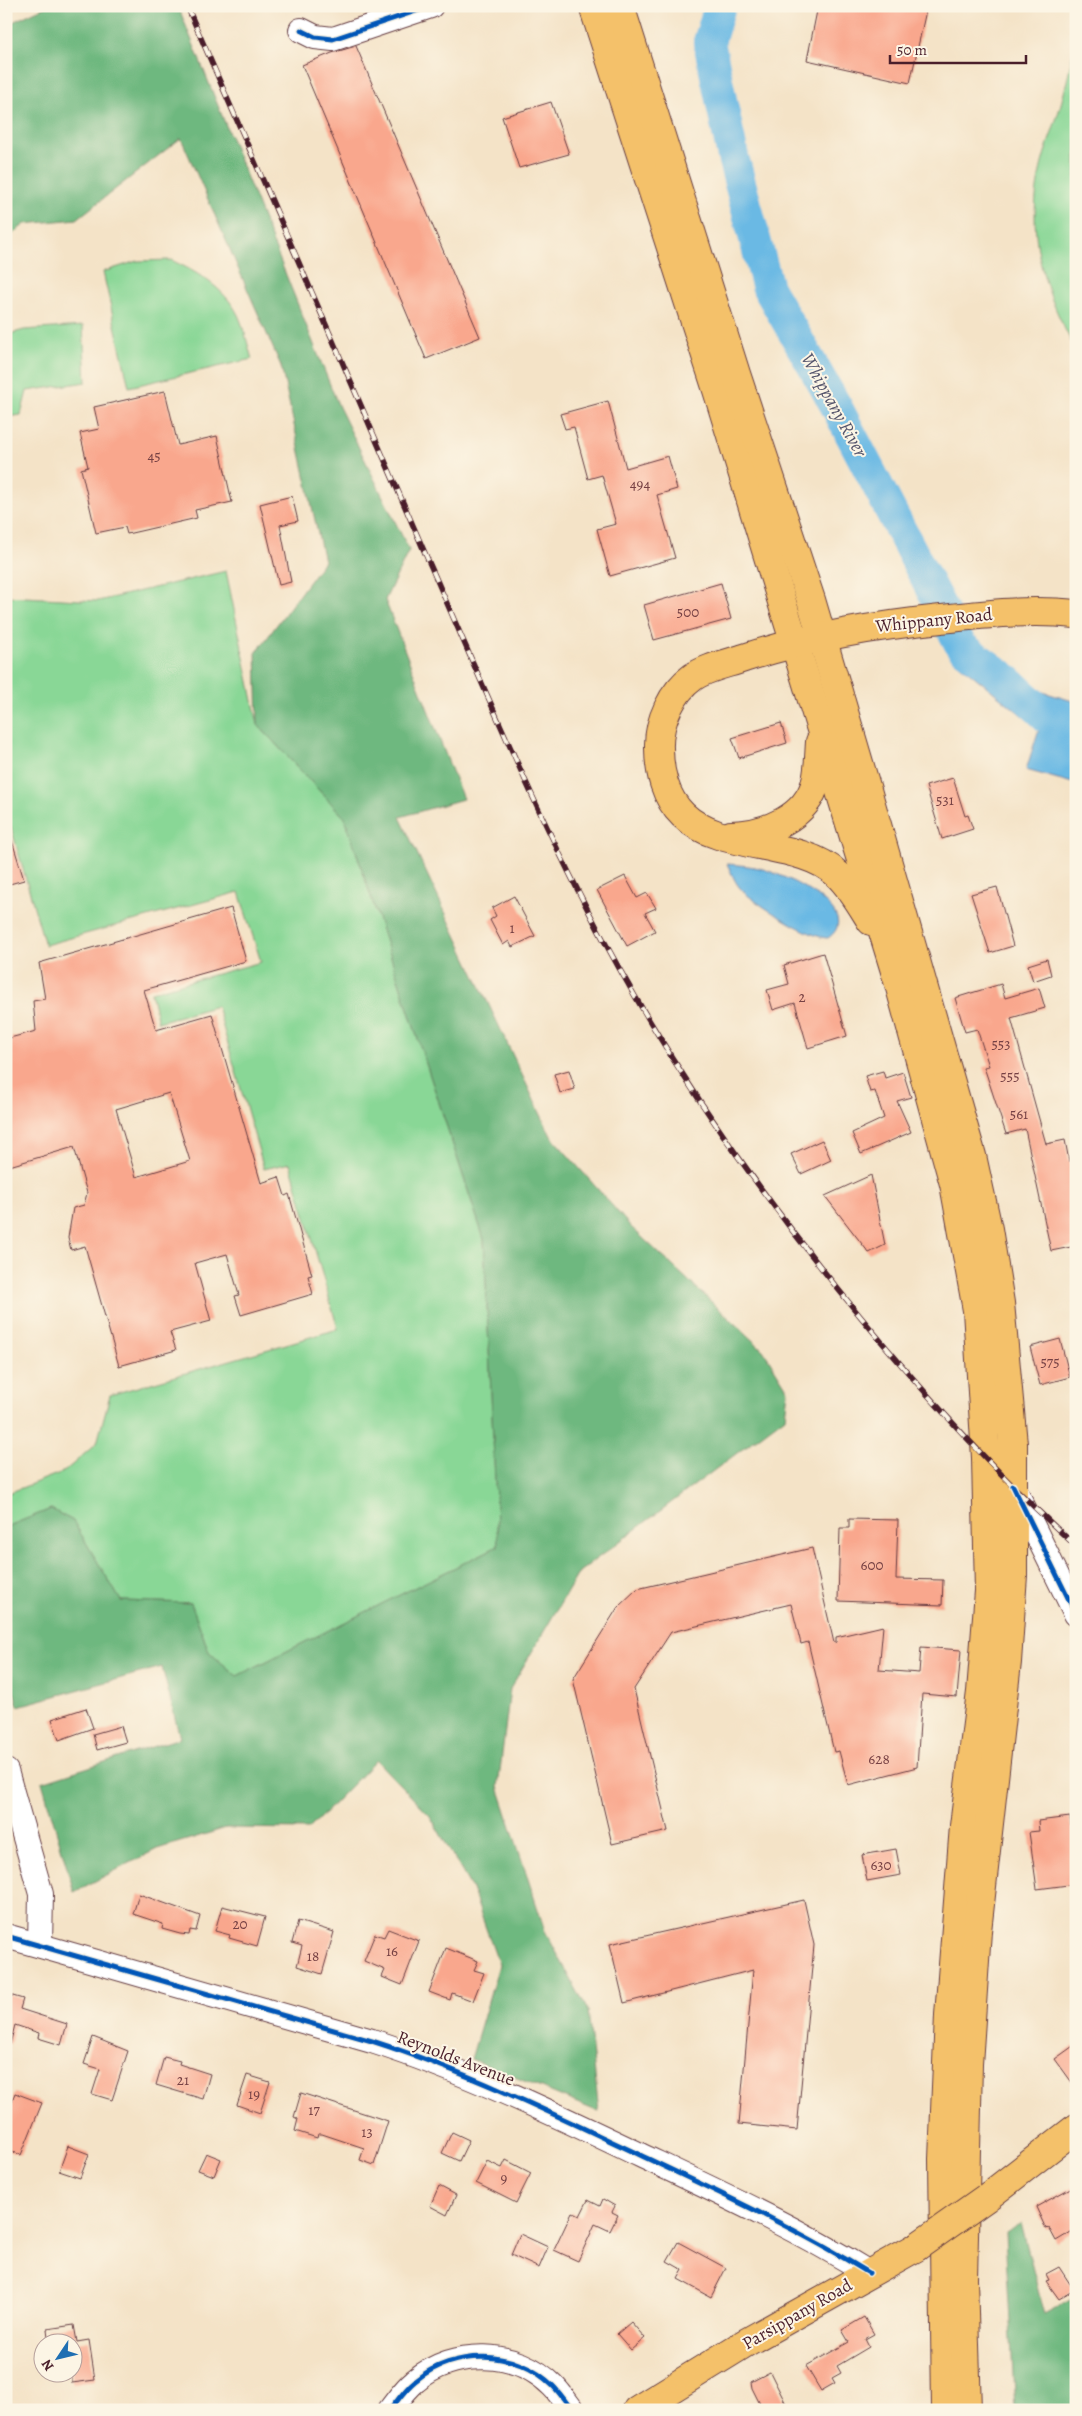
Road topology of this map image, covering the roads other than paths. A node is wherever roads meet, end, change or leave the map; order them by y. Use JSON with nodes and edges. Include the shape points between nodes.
{"nodes":[{"id":1,"x":431,"y":6,"type":"edge"},
{"id":2,"x":593,"y":6,"type":"edge"},
{"id":3,"x":620,"y":6,"type":"edge"},
{"id":4,"x":300,"y":30,"type":"dead end"},
{"id":5,"x":1076,"y":614,"type":"edge"},
{"id":6,"x":822,"y":637,"type":"junction"},
{"id":7,"x":793,"y":644,"type":"junction"},
{"id":8,"x":821,"y":731,"type":"junction"},
{"id":9,"x":721,"y":835,"type":"junction"},
{"id":10,"x":899,"y":984,"type":"junction"},
{"id":11,"x":1013,"y":1486,"type":"junction"},
{"id":12,"x":1076,"y":1614,"type":"edge"},
{"id":13,"x":6,"y":1771,"type":"edge"},
{"id":14,"x":6,"y":1936,"type":"edge"},
{"id":15,"x":40,"y":1945,"type":"junction"},
{"id":16,"x":1076,"y":2128,"type":"edge"},
{"id":17,"x":869,"y":2273,"type":"junction"},
{"id":18,"x":390,"y":2410,"type":"edge"},
{"id":19,"x":572,"y":2410,"type":"edge"},
{"id":20,"x":637,"y":2410,"type":"edge"},
{"id":21,"x":946,"y":2410,"type":"edge"},
{"id":22,"x":967,"y":2410,"type":"edge"}],
"edges":[{"from":1,"to":4,"type":"street","via":[[333,39],[315,37]]},
{"from":2,"to":7,"type":"main road","via":[[717,390]]},
{"from":3,"to":6,"type":"main road"},
{"from":5,"to":6,"type":"main road","name":"Whippany Road","via":[[1014,612],[891,624]]},
{"from":6,"to":7,"type":"main road","name":"Whippany Road"},
{"from":6,"to":11,"type":"main road","via":[[972,1156],[1000,1303]]},
{"from":7,"to":8,"type":"main road"},
{"from":7,"to":9,"type":"main road","name":"Whippany Road","via":[[704,671],[684,685],[669,705],[658,741],[659,766],[666,789],[683,815]]},
{"from":8,"to":9,"type":"main road","via":[[816,780],[806,803],[798,812],[776,825],[750,834]]},
{"from":8,"to":10,"type":"main road"},
{"from":9,"to":10,"type":"main road","name":"Whippany Road","via":[[814,860],[836,873],[875,928]]},
{"from":10,"to":21,"type":"main road","via":[[954,1184],[977,1310],[986,1458],[988,1591],[949,2015],[944,2159]]},
{"from":11,"to":12,"type":"street"},
{"from":11,"to":22,"type":"main road","via":[[1013,1575],[1007,1662],[977,1931],[968,2064],[963,2278]]},
{"from":13,"to":15,"type":"street","via":[[41,1894]]},
{"from":14,"to":15,"type":"street","name":"Reynolds Avenue"},
{"from":15,"to":17,"type":"street","name":"Reynolds Avenue","via":[[431,2060],[530,2102],[814,2239]]},
{"from":16,"to":17,"type":"main road","name":"Parsippany Road","bridge":true,"via":[[915,2248]]},
{"from":17,"to":20,"type":"main road","name":"Parsippany Road"},
{"from":18,"to":19,"type":"street","via":[[407,2388],[434,2368],[461,2358],[486,2357],[533,2370],[553,2386]]}]}
